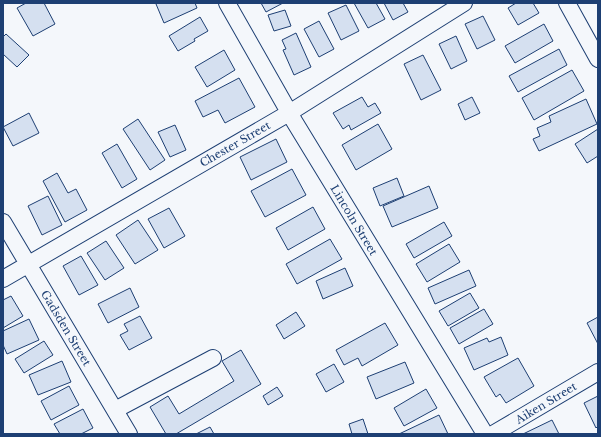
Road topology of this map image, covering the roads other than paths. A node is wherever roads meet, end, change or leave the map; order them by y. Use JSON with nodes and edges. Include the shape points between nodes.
{"nodes":[{"id":1,"x":228,"y":3,"type":"edge"},
{"id":2,"x":464,"y":3,"type":"edge"},
{"id":3,"x":567,"y":3,"type":"edge"},
{"id":4,"x":598,"y":59,"type":"edge"},
{"id":5,"x":289,"y":113,"type":"junction"},
{"id":6,"x":3,"y":222,"type":"edge"},
{"id":7,"x":28,"y":264,"type":"junction"},
{"id":8,"x":3,"y":279,"type":"edge"},
{"id":9,"x":213,"y":358,"type":"dead end"},
{"id":10,"x":598,"y":372,"type":"edge"},
{"id":11,"x":115,"y":410,"type":"junction"},
{"id":12,"x":129,"y":434,"type":"edge"},
{"id":13,"x":485,"y":434,"type":"edge"},
{"id":14,"x":493,"y":434,"type":"edge"}],
"edges":[{"from":1,"to":5,"type":"street","name":"Lincoln Street"},
{"from":2,"to":5,"type":"street","name":"Chester Street"},
{"from":3,"to":4,"type":"street"},
{"from":5,"to":7,"type":"street","name":"Chester Street"},
{"from":5,"to":13,"type":"street","name":"Lincoln Street"},
{"from":6,"to":7,"type":"street","name":"Gadsden Street"},
{"from":7,"to":8,"type":"street","name":"Chester Street"},
{"from":7,"to":11,"type":"street","name":"Gadsden Street"},
{"from":9,"to":11,"type":"street"},
{"from":10,"to":14,"type":"street","name":"Aiken Street"},
{"from":11,"to":12,"type":"street","name":"Gadsden Street"}]}
